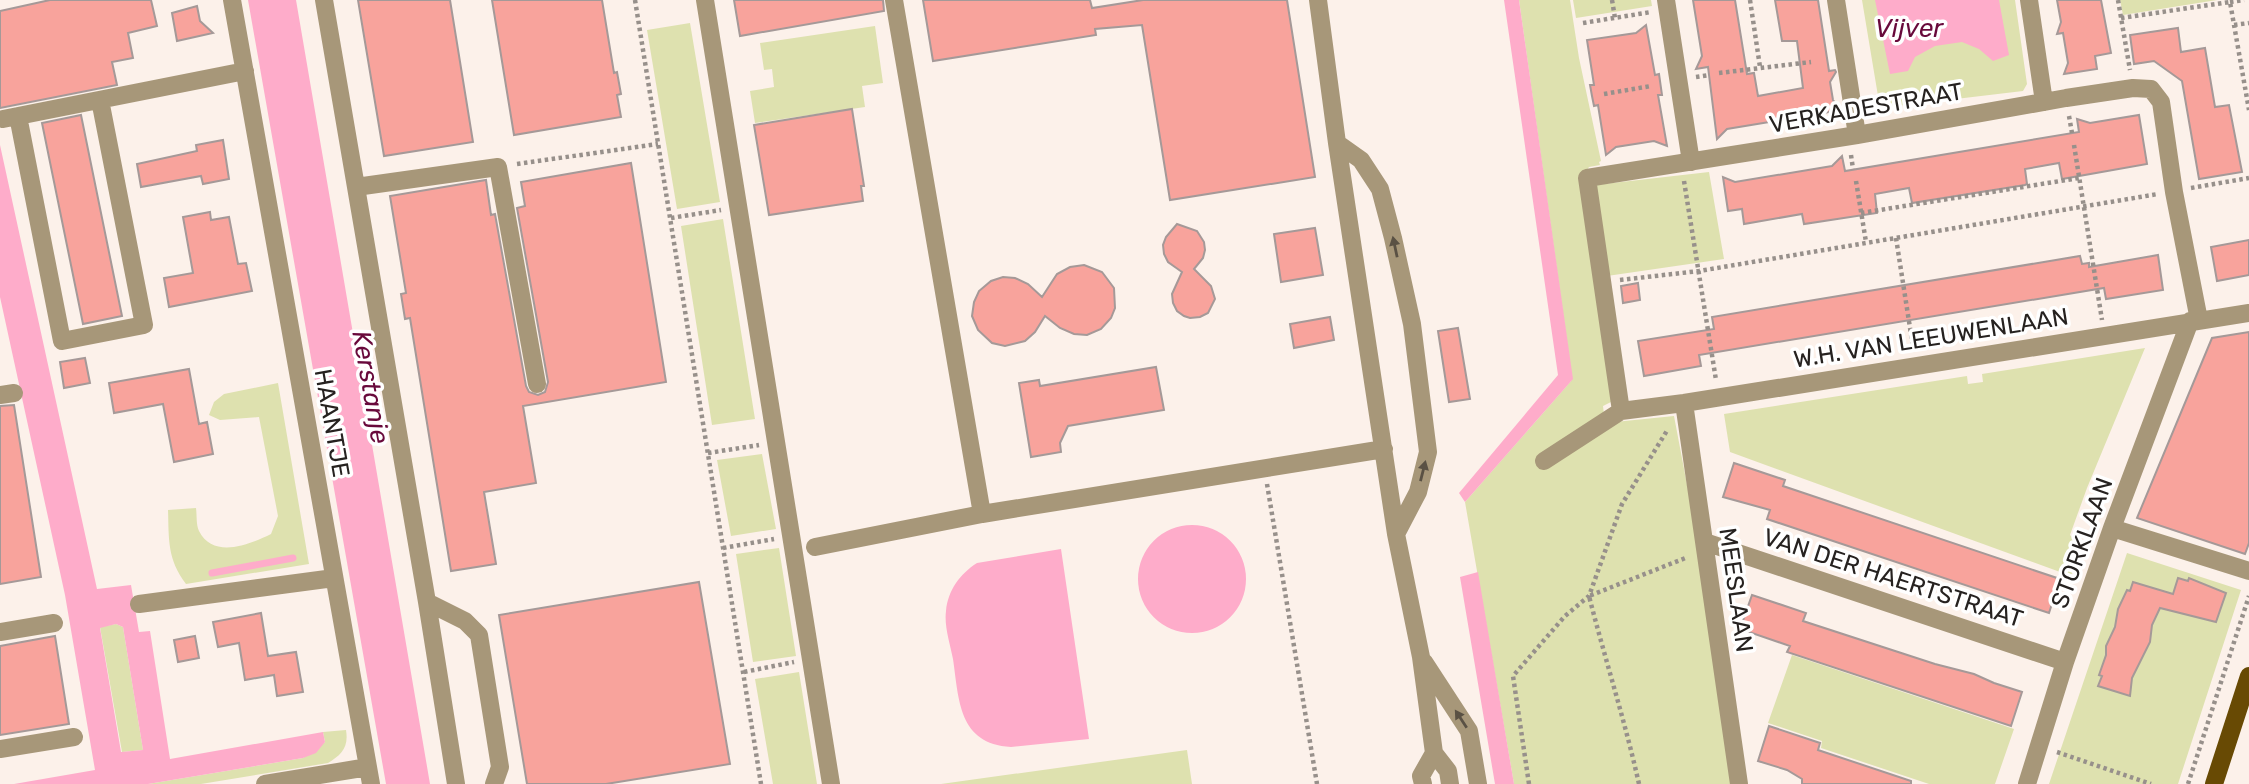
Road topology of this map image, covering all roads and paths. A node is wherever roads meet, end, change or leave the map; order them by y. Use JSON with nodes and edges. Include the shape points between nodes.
{"nodes":[{"id":1,"x":232,"y":0,"type":"edge"},
{"id":2,"x":324,"y":0,"type":"edge"},
{"id":3,"x":635,"y":0,"type":"edge"},
{"id":4,"x":705,"y":0,"type":"edge"},
{"id":5,"x":894,"y":0,"type":"edge"},
{"id":6,"x":1318,"y":0,"type":"edge"},
{"id":7,"x":1612,"y":0,"type":"edge"},
{"id":8,"x":1750,"y":0,"type":"edge"},
{"id":9,"x":1836,"y":0,"type":"edge"},
{"id":10,"x":2029,"y":0,"type":"edge"},
{"id":11,"x":2118,"y":0,"type":"edge"},
{"id":12,"x":2244,"y":0,"type":"edge"},
{"id":13,"x":2230,"y":2,"type":"junction"},
{"id":14,"x":1667,"y":5,"type":"edge"},
{"id":15,"x":1615,"y":18,"type":"junction"},
{"id":16,"x":2121,"y":18,"type":"junction"},
{"id":17,"x":1583,"y":23,"type":"dead end"},
{"id":18,"x":2249,"y":23,"type":"edge"},
{"id":19,"x":2234,"y":25,"type":"junction"},
{"id":20,"x":1811,"y":62,"type":"dead end"},
{"id":21,"x":1760,"y":67,"type":"junction"},
{"id":22,"x":245,"y":71,"type":"junction"},
{"id":23,"x":1719,"y":74,"type":"dead end"},
{"id":24,"x":1651,"y":86,"type":"dead end"},
{"id":25,"x":2133,"y":88,"type":"junction"},
{"id":26,"x":1604,"y":94,"type":"dead end"},
{"id":27,"x":100,"y":100,"type":"junction"},
{"id":28,"x":2043,"y":102,"type":"junction"},
{"id":29,"x":2249,"y":110,"type":"edge"},
{"id":30,"x":1857,"y":135,"type":"junction"},
{"id":31,"x":1337,"y":143,"type":"junction"},
{"id":32,"x":659,"y":144,"type":"junction"},
{"id":33,"x":2074,"y":145,"type":"dead end"},
{"id":34,"x":1686,"y":162,"type":"junction"},
{"id":35,"x":498,"y":167,"type":"junction"},
{"id":36,"x":2079,"y":177,"type":"junction"},
{"id":37,"x":2249,"y":178,"type":"edge"},
{"id":38,"x":1856,"y":181,"type":"dead end"},
{"id":39,"x":356,"y":187,"type":"junction"},
{"id":40,"x":2174,"y":192,"type":"junction"},
{"id":41,"x":2084,"y":206,"type":"junction"},
{"id":42,"x":738,"y":207,"type":"junction"},
{"id":43,"x":1861,"y":213,"type":"junction"},
{"id":44,"x":671,"y":218,"type":"junction"},
{"id":45,"x":1896,"y":237,"type":"junction"},
{"id":46,"x":1866,"y":242,"type":"junction"},
{"id":47,"x":1699,"y":271,"type":"junction"},
{"id":48,"x":1602,"y":282,"type":"junction"},
{"id":49,"x":2249,"y":313,"type":"edge"},
{"id":50,"x":2224,"y":316,"type":"junction"},
{"id":51,"x":2194,"y":321,"type":"junction"},
{"id":52,"x":2104,"y":335,"type":"junction"},
{"id":53,"x":2225,"y":335,"type":"dead end"},
{"id":54,"x":1915,"y":365,"type":"junction"},
{"id":55,"x":537,"y":384,"type":"dead end"},
{"id":56,"x":1719,"y":398,"type":"junction"},
{"id":57,"x":1684,"y":403,"type":"junction"},
{"id":58,"x":1622,"y":411,"type":"junction"},
{"id":59,"x":776,"y":442,"type":"junction"},
{"id":60,"x":1384,"y":449,"type":"junction"},
{"id":61,"x":708,"y":453,"type":"junction"},
{"id":62,"x":1544,"y":461,"type":"dead end"},
{"id":63,"x":1264,"y":468,"type":"junction"},
{"id":64,"x":982,"y":514,"type":"junction"},
{"id":65,"x":2112,"y":528,"type":"junction"},
{"id":66,"x":1396,"y":534,"type":"junction"},
{"id":67,"x":791,"y":536,"type":"junction"},
{"id":68,"x":815,"y":547,"type":"dead end"},
{"id":69,"x":723,"y":548,"type":"junction"},
{"id":70,"x":1706,"y":548,"type":"junction"},
{"id":71,"x":2249,"y":571,"type":"edge"},
{"id":72,"x":334,"y":578,"type":"junction"},
{"id":73,"x":1590,"y":596,"type":"junction"},
{"id":74,"x":2249,"y":596,"type":"edge"},
{"id":75,"x":427,"y":602,"type":"junction"},
{"id":76,"x":139,"y":604,"type":"dead end"},
{"id":77,"x":54,"y":623,"type":"dead end"},
{"id":78,"x":0,"y":632,"type":"edge"},
{"id":79,"x":1421,"y":657,"type":"junction"},
{"id":80,"x":811,"y":658,"type":"junction"},
{"id":81,"x":2065,"y":662,"type":"junction"},
{"id":82,"x":744,"y":672,"type":"junction"},
{"id":83,"x":2249,"y":676,"type":"edge"},
{"id":84,"x":75,"y":737,"type":"dead end"},
{"id":85,"x":2039,"y":746,"type":"junction"},
{"id":86,"x":0,"y":749,"type":"edge"},
{"id":87,"x":1434,"y":752,"type":"junction"},
{"id":88,"x":369,"y":775,"type":"edge"},
{"id":89,"x":265,"y":784,"type":"edge"},
{"id":90,"x":456,"y":784,"type":"edge"},
{"id":91,"x":494,"y":784,"type":"edge"},
{"id":92,"x":761,"y":784,"type":"edge"},
{"id":93,"x":831,"y":784,"type":"edge"},
{"id":94,"x":1317,"y":784,"type":"edge"},
{"id":95,"x":1423,"y":784,"type":"edge"},
{"id":96,"x":1450,"y":784,"type":"edge"},
{"id":97,"x":1478,"y":784,"type":"edge"},
{"id":98,"x":1529,"y":784,"type":"edge"},
{"id":99,"x":1639,"y":784,"type":"edge"},
{"id":100,"x":1739,"y":784,"type":"edge"},
{"id":101,"x":2027,"y":784,"type":"edge"},
{"id":102,"x":2151,"y":784,"type":"edge"},
{"id":103,"x":2188,"y":784,"type":"edge"},
{"id":104,"x":2214,"y":784,"type":"edge"}],
"edges":[{"from":1,"to":22,"type":"street","name":"HAANTJE"},
{"from":2,"to":39,"type":"street"},
{"from":3,"to":32,"type":"path"},
{"from":4,"to":42,"type":"street"},
{"from":5,"to":64,"type":"street"},
{"from":6,"to":31,"type":"street"},
{"from":7,"to":15,"type":"path"},
{"from":8,"to":21,"type":"path"},
{"from":9,"to":30,"type":"street"},
{"from":10,"to":28,"type":"street"},
{"from":11,"to":16,"type":"path"},
{"from":12,"to":13,"type":"path"},
{"from":13,"to":16,"type":"path"},
{"from":13,"to":19,"type":"path"},
{"from":14,"to":15,"type":"path"},
{"from":14,"to":34,"type":"street"},
{"from":15,"to":17,"type":"path"},
{"from":16,"to":25,"type":"path"},
{"from":18,"to":19,"type":"path"},
{"from":19,"to":29,"type":"path"},
{"from":20,"to":21,"type":"path"},
{"from":21,"to":23,"type":"path"},
{"from":22,"to":27,"type":"street"},
{"from":22,"to":72,"type":"street","name":"HAANTJE"},
{"from":24,"to":26,"type":"path"},
{"from":25,"to":28,"type":"street","name":"VERKADESTRAAT"},
{"from":25,"to":40,"type":"street","via":[[2151,89],[2161,103]]},
{"from":27,"to":27,"type":"street","via":[[10,117],[62,341],[144,325]]},
{"from":28,"to":30,"type":"street","name":"VERKADESTRAAT"},
{"from":30,"to":34,"type":"street","name":"VERKADESTRAAT"},
{"from":31,"to":60,"type":"street"},
{"from":66,"to":31,"type":"street","one_way":true,"via":[[1418,492],[1428,452],[1412,324],[1380,189],[1361,160]]},
{"from":32,"to":35,"type":"path"},
{"from":32,"to":44,"type":"path"},
{"from":33,"to":36,"type":"path"},
{"from":34,"to":47,"type":"path"},
{"from":34,"to":48,"type":"street","name":"VERKADESTRAAT","via":[[1587,178]]},
{"from":35,"to":39,"type":"street"},
{"from":35,"to":55,"type":"street"},
{"from":36,"to":41,"type":"path"},
{"from":36,"to":43,"type":"path"},
{"from":37,"to":40,"type":"path"},
{"from":38,"to":43,"type":"path"},
{"from":39,"to":75,"type":"street"},
{"from":40,"to":41,"type":"path"},
{"from":40,"to":51,"type":"street"},
{"from":41,"to":45,"type":"path"},
{"from":41,"to":52,"type":"path"},
{"from":42,"to":44,"type":"path"},
{"from":42,"to":59,"type":"street"},
{"from":43,"to":46,"type":"path"},
{"from":44,"to":61,"type":"path"},
{"from":45,"to":46,"type":"path"},
{"from":45,"to":54,"type":"path"},
{"from":46,"to":47,"type":"path"},
{"from":47,"to":48,"type":"path"},
{"from":47,"to":56,"type":"path"},
{"from":48,"to":58,"type":"street","name":"VERKADESTRAAT"},
{"from":49,"to":50,"type":"street","name":"W.H. VAN LEEUWENLAAN"},
{"from":50,"to":51,"type":"street","name":"W.H. VAN LEEUWENLAAN"},
{"from":50,"to":53,"type":"street"},
{"from":51,"to":52,"type":"street","name":"W.H. VAN LEEUWENLAAN"},
{"from":51,"to":65,"type":"street","name":"STORKLAAN"},
{"from":52,"to":54,"type":"street","name":"W.H. VAN LEEUWENLAAN"},
{"from":54,"to":56,"type":"street","name":"W.H. VAN LEEUWENLAAN"},
{"from":56,"to":57,"type":"street","name":"W.H. VAN LEEUWENLAAN"},
{"from":57,"to":58,"type":"street","name":"W.H. VAN LEEUWENLAAN"},
{"from":57,"to":70,"type":"street","name":"MEESLAAN"},
{"from":57,"to":73,"type":"path","via":[[1622,504]]},
{"from":58,"to":62,"type":"street"},
{"from":59,"to":61,"type":"path"},
{"from":59,"to":67,"type":"street"},
{"from":60,"to":63,"type":"street"},
{"from":60,"to":66,"type":"street"},
{"from":61,"to":69,"type":"path"},
{"from":63,"to":64,"type":"street"},
{"from":63,"to":94,"type":"path"},
{"from":64,"to":68,"type":"street"},
{"from":65,"to":71,"type":"street"},
{"from":65,"to":81,"type":"street","name":"STORKLAAN"},
{"from":66,"to":79,"type":"street"},
{"from":67,"to":69,"type":"path"},
{"from":67,"to":80,"type":"street"},
{"from":69,"to":82,"type":"path"},
{"from":70,"to":73,"type":"path"},
{"from":70,"to":81,"type":"street","name":"VAN DER HAERTSTRAAT"},
{"from":70,"to":100,"type":"street","name":"MEESLAAN"},
{"from":72,"to":76,"type":"street"},
{"from":72,"to":88,"type":"street","name":"HAANTJE"},
{"from":73,"to":98,"type":"path","via":[[1564,616],[1513,676]]},
{"from":73,"to":99,"type":"path"},
{"from":74,"to":103,"type":"path"},
{"from":75,"to":90,"type":"street"},
{"from":75,"to":91,"type":"street","via":[[465,621],[479,635],[500,767]]},
{"from":77,"to":78,"type":"street"},
{"from":79,"to":87,"type":"street"},
{"from":97,"to":79,"type":"street","one_way":true,"via":[[1469,731]]},
{"from":80,"to":82,"type":"path"},
{"from":80,"to":93,"type":"street"},
{"from":81,"to":85,"type":"street","name":"STORKLAAN"},
{"from":82,"to":92,"type":"path"},
{"from":83,"to":104,"type":"main road"},
{"from":84,"to":86,"type":"street"},
{"from":85,"to":101,"type":"street","name":"STORKLAAN"},
{"from":85,"to":102,"type":"path"},
{"from":87,"to":95,"type":"street","via":[[1422,776]]},
{"from":87,"to":96,"type":"street","via":[[1448,771]]},
{"from":88,"to":89,"type":"street"}]}
